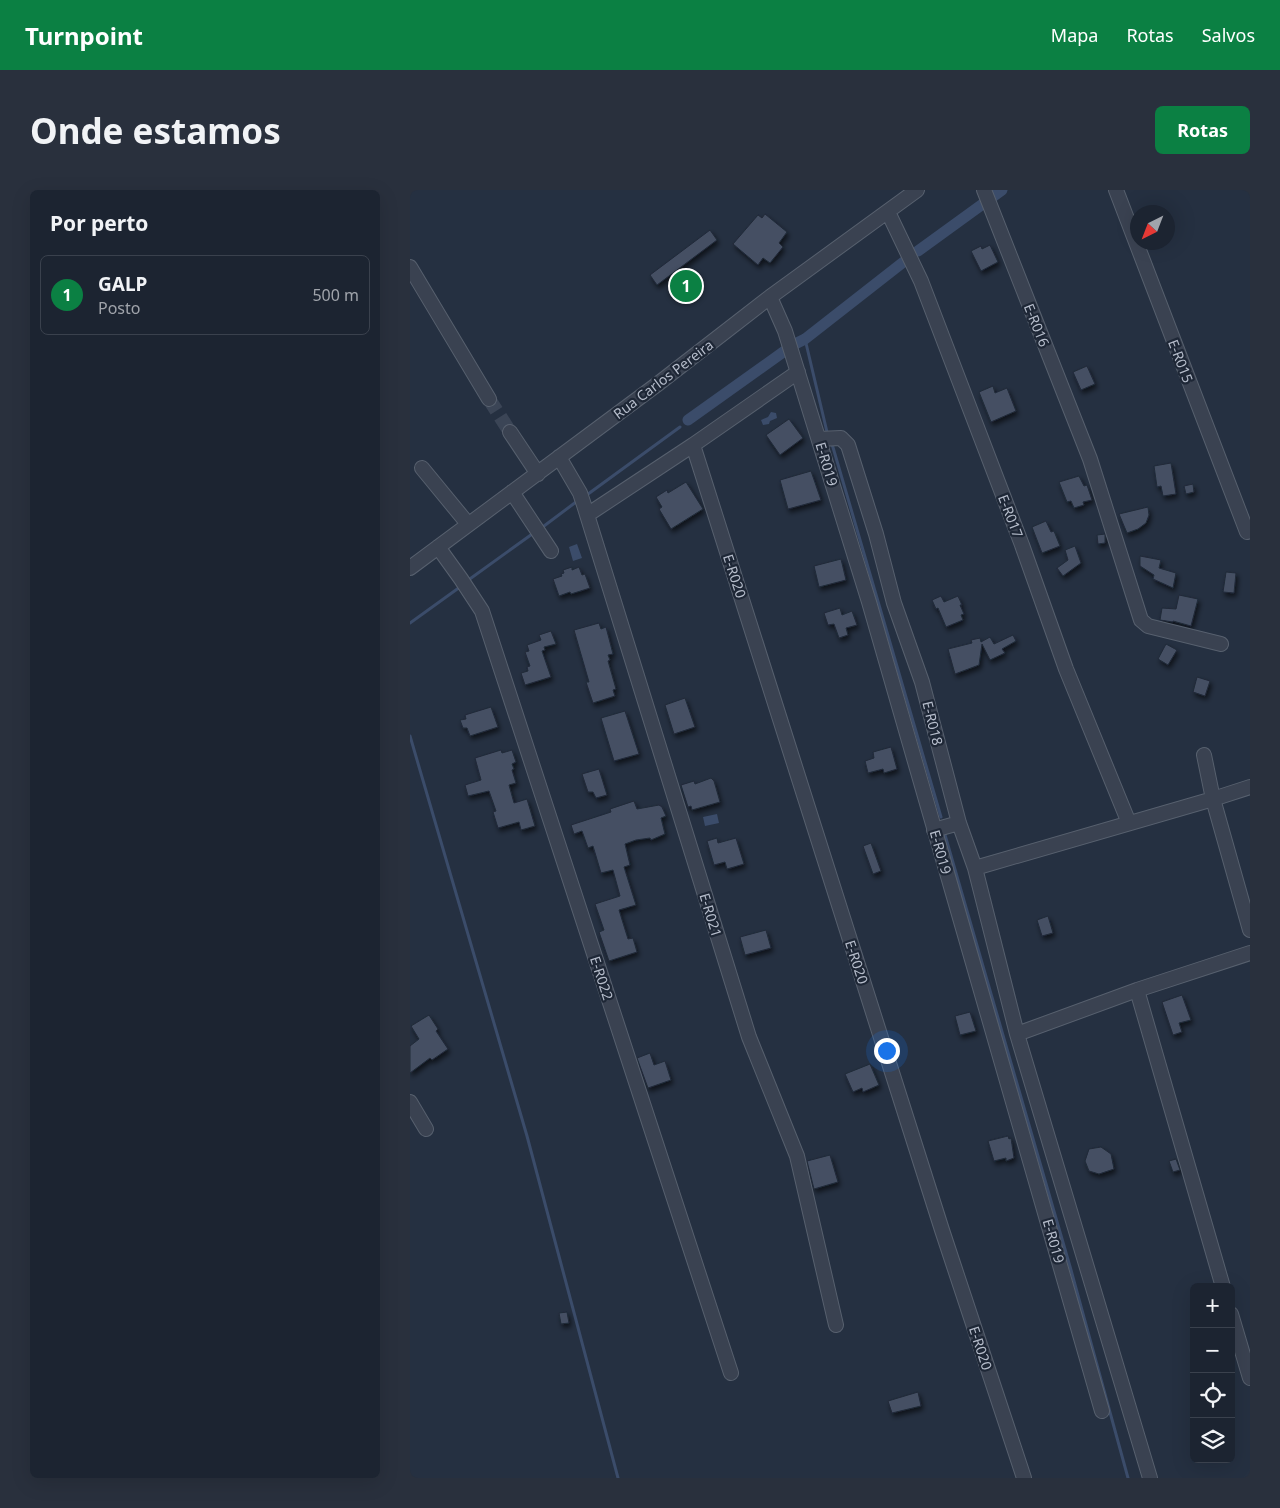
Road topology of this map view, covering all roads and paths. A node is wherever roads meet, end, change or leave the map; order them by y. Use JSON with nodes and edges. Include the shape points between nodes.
{"nodes":[{"id":1,"x":917,"y":190,"type":"edge"},
{"id":2,"x":984,"y":190,"type":"edge"},
{"id":3,"x":1116,"y":190,"type":"edge"},
{"id":4,"x":888,"y":212,"type":"junction"},
{"id":5,"x":410,"y":267,"type":"edge"},
{"id":6,"x":770,"y":297,"type":"junction"},
{"id":7,"x":798,"y":372,"type":"junction"},
{"id":8,"x":489,"y":400,"type":"tunnel mouth"},
{"id":9,"x":510,"y":432,"type":"tunnel mouth"},
{"id":10,"x":819,"y":439,"type":"junction"},
{"id":11,"x":693,"y":445,"type":"junction"},
{"id":12,"x":559,"y":457,"type":"junction"},
{"id":13,"x":422,"y":468,"type":"dead end"},
{"id":14,"x":538,"y":474,"type":"junction"},
{"id":15,"x":512,"y":492,"type":"junction"},
{"id":16,"x":583,"y":504,"type":"junction"},
{"id":17,"x":468,"y":524,"type":"junction"},
{"id":18,"x":1247,"y":532,"type":"dead end"},
{"id":19,"x":438,"y":547,"type":"junction"},
{"id":20,"x":551,"y":551,"type":"dead end"},
{"id":21,"x":410,"y":568,"type":"edge"},
{"id":22,"x":1220,"y":644,"type":"dead end"},
{"id":23,"x":1204,"y":755,"type":"dead end"},
{"id":24,"x":1250,"y":787,"type":"edge"},
{"id":25,"x":1213,"y":799,"type":"junction"},
{"id":26,"x":959,"y":823,"type":"junction"},
{"id":27,"x":1129,"y":823,"type":"junction"},
{"id":28,"x":934,"y":830,"type":"junction"},
{"id":29,"x":975,"y":868,"type":"junction"},
{"id":30,"x":1250,"y":930,"type":"edge"},
{"id":31,"x":1250,"y":953,"type":"edge"},
{"id":32,"x":1137,"y":990,"type":"junction"},
{"id":33,"x":1017,"y":1034,"type":"junction"},
{"id":34,"x":410,"y":1102,"type":"edge"},
{"id":35,"x":426,"y":1129,"type":"dead end"},
{"id":36,"x":1222,"y":1283,"type":"edge"},
{"id":37,"x":836,"y":1325,"type":"dead end"},
{"id":38,"x":1235,"y":1327,"type":"edge"},
{"id":39,"x":731,"y":1373,"type":"dead end"},
{"id":40,"x":1250,"y":1378,"type":"edge"},
{"id":41,"x":1102,"y":1411,"type":"dead end"},
{"id":42,"x":1024,"y":1478,"type":"edge"},
{"id":43,"x":1150,"y":1478,"type":"edge"}],
"edges":[{"from":1,"to":4,"type":"street","name":"Rua Carlos Pereira"},
{"from":2,"to":22,"type":"street","name":"E-R016","via":[[1090,459],[1141,620],[1148,626]]},
{"from":3,"to":18,"type":"street","name":"E-R015"},
{"from":4,"to":6,"type":"street","name":"Rua Carlos Pereira"},
{"from":4,"to":27,"type":"street","name":"E-R017","via":[[921,281],[1066,669]]},
{"from":5,"to":8,"type":"street"},
{"from":6,"to":7,"type":"street","name":"E-R019"},
{"from":6,"to":12,"type":"street","name":"Rua Carlos Pereira"},
{"from":7,"to":10,"type":"street","name":"E-R019"},
{"from":7,"to":11,"type":"street"},
{"from":9,"to":14,"type":"street"},
{"from":10,"to":26,"type":"street","name":"E-R018","via":[[841,438],[848,445],[894,602],[922,682]]},
{"from":10,"to":28,"type":"street","name":"E-R019"},
{"from":11,"to":16,"type":"street"},
{"from":11,"to":42,"type":"street","name":"E-R020"},
{"from":12,"to":14,"type":"street","name":"Rua Carlos Pereira"},
{"from":12,"to":16,"type":"street","name":"E-R021"},
{"from":13,"to":17,"type":"street"},
{"from":14,"to":15,"type":"street","name":"Rua Carlos Pereira"},
{"from":15,"to":17,"type":"street","name":"Rua Carlos Pereira"},
{"from":15,"to":20,"type":"street"},
{"from":16,"to":37,"type":"street","name":"E-R021","via":[[750,1037],[797,1156]]},
{"from":17,"to":19,"type":"street","name":"Rua Carlos Pereira"},
{"from":19,"to":21,"type":"street","name":"Rua Carlos Pereira"},
{"from":19,"to":39,"type":"street","name":"E-R022","via":[[482,610]]},
{"from":23,"to":25,"type":"street"},
{"from":24,"to":25,"type":"street"},
{"from":25,"to":27,"type":"street"},
{"from":25,"to":30,"type":"street"},
{"from":26,"to":28,"type":"street"},
{"from":26,"to":29,"type":"street","name":"E-R018"},
{"from":27,"to":29,"type":"street"},
{"from":28,"to":41,"type":"street","name":"E-R019"},
{"from":29,"to":33,"type":"street","name":"E-R018"},
{"from":31,"to":32,"type":"street"},
{"from":32,"to":33,"type":"street"},
{"from":32,"to":36,"type":"street"},
{"from":33,"to":43,"type":"street","name":"E-R018"},
{"from":34,"to":35,"type":"street"},
{"from":38,"to":40,"type":"street"}]}
